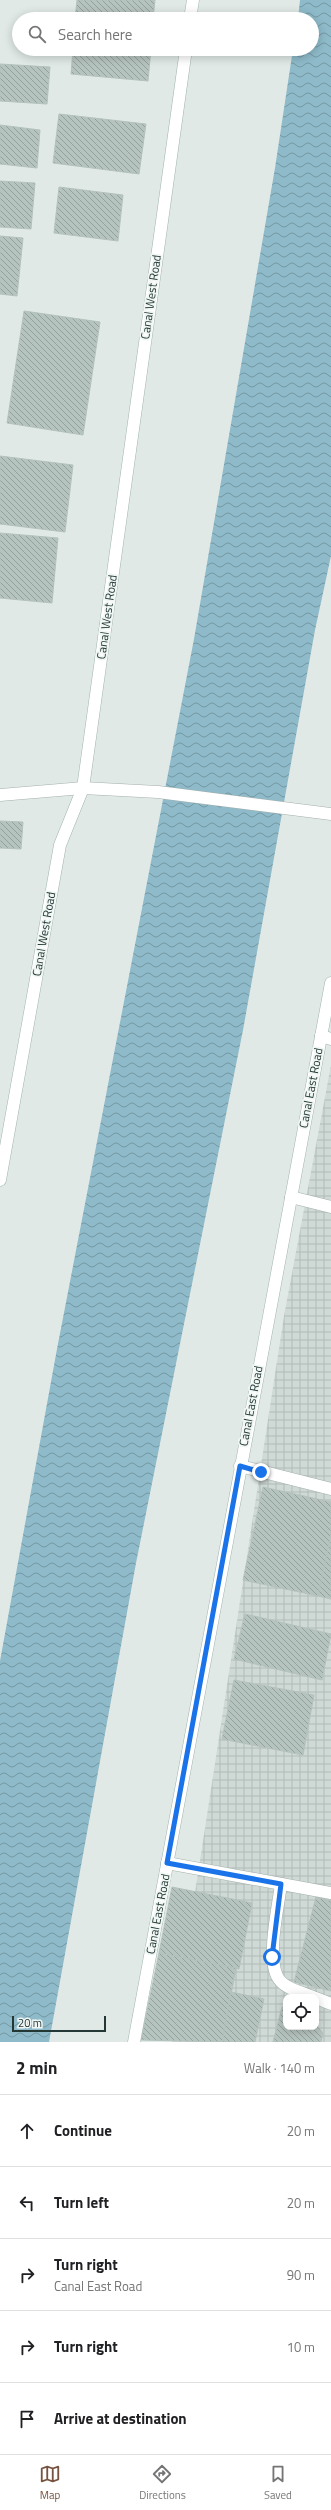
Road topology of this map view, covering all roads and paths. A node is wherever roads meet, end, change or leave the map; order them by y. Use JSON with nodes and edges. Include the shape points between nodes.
{"nodes":[{"id":1,"x":193,"y":0,"type":"edge"},
{"id":2,"x":191,"y":12,"type":"edge"},
{"id":3,"x":185,"y":56,"type":"edge"},
{"id":4,"x":83,"y":788,"type":"junction"},
{"id":5,"x":0,"y":795,"type":"edge"},
{"id":6,"x":331,"y":814,"type":"edge"},
{"id":7,"x":331,"y":983,"type":"edge"},
{"id":8,"x":326,"y":1038,"type":"edge"},
{"id":9,"x":0,"y":1180,"type":"edge"},
{"id":10,"x":291,"y":1197,"type":"junction"},
{"id":11,"x":331,"y":1207,"type":"edge"},
{"id":12,"x":240,"y":1466,"type":"junction"},
{"id":13,"x":331,"y":1489,"type":"edge"},
{"id":14,"x":167,"y":1863,"type":"junction"},
{"id":15,"x":281,"y":1884,"type":"junction"},
{"id":16,"x":331,"y":1893,"type":"edge"},
{"id":17,"x":305,"y":1994,"type":"edge"},
{"id":18,"x":319,"y":2000,"type":"edge"},
{"id":19,"x":331,"y":2004,"type":"edge"},
{"id":20,"x":134,"y":2042,"type":"edge"}],
"edges":[{"from":1,"to":2,"type":"main road"},
{"from":3,"to":4,"type":"main road","name":"Canal West Road"},
{"from":4,"to":5,"type":"main road"},
{"from":4,"to":6,"type":"main road","via":[[158,792]]},
{"from":4,"to":9,"type":"main road","name":"Canal West Road","via":[[60,845]]},
{"from":7,"to":8,"type":"main road","name":"Canal East Road"},
{"from":8,"to":10,"type":"main road","name":"Canal East Road"},
{"from":10,"to":11,"type":"main road"},
{"from":10,"to":12,"type":"main road","name":"Canal East Road"},
{"from":12,"to":13,"type":"main road"},
{"from":12,"to":14,"type":"main road","name":"Canal East Road"},
{"from":14,"to":15,"type":"main road"},
{"from":14,"to":20,"type":"main road","name":"Canal East Road"},
{"from":15,"to":16,"type":"main road"},
{"from":15,"to":17,"type":"main road","via":[[272,1957],[277,1977],[286,1986]]},
{"from":18,"to":19,"type":"main road"}]}
